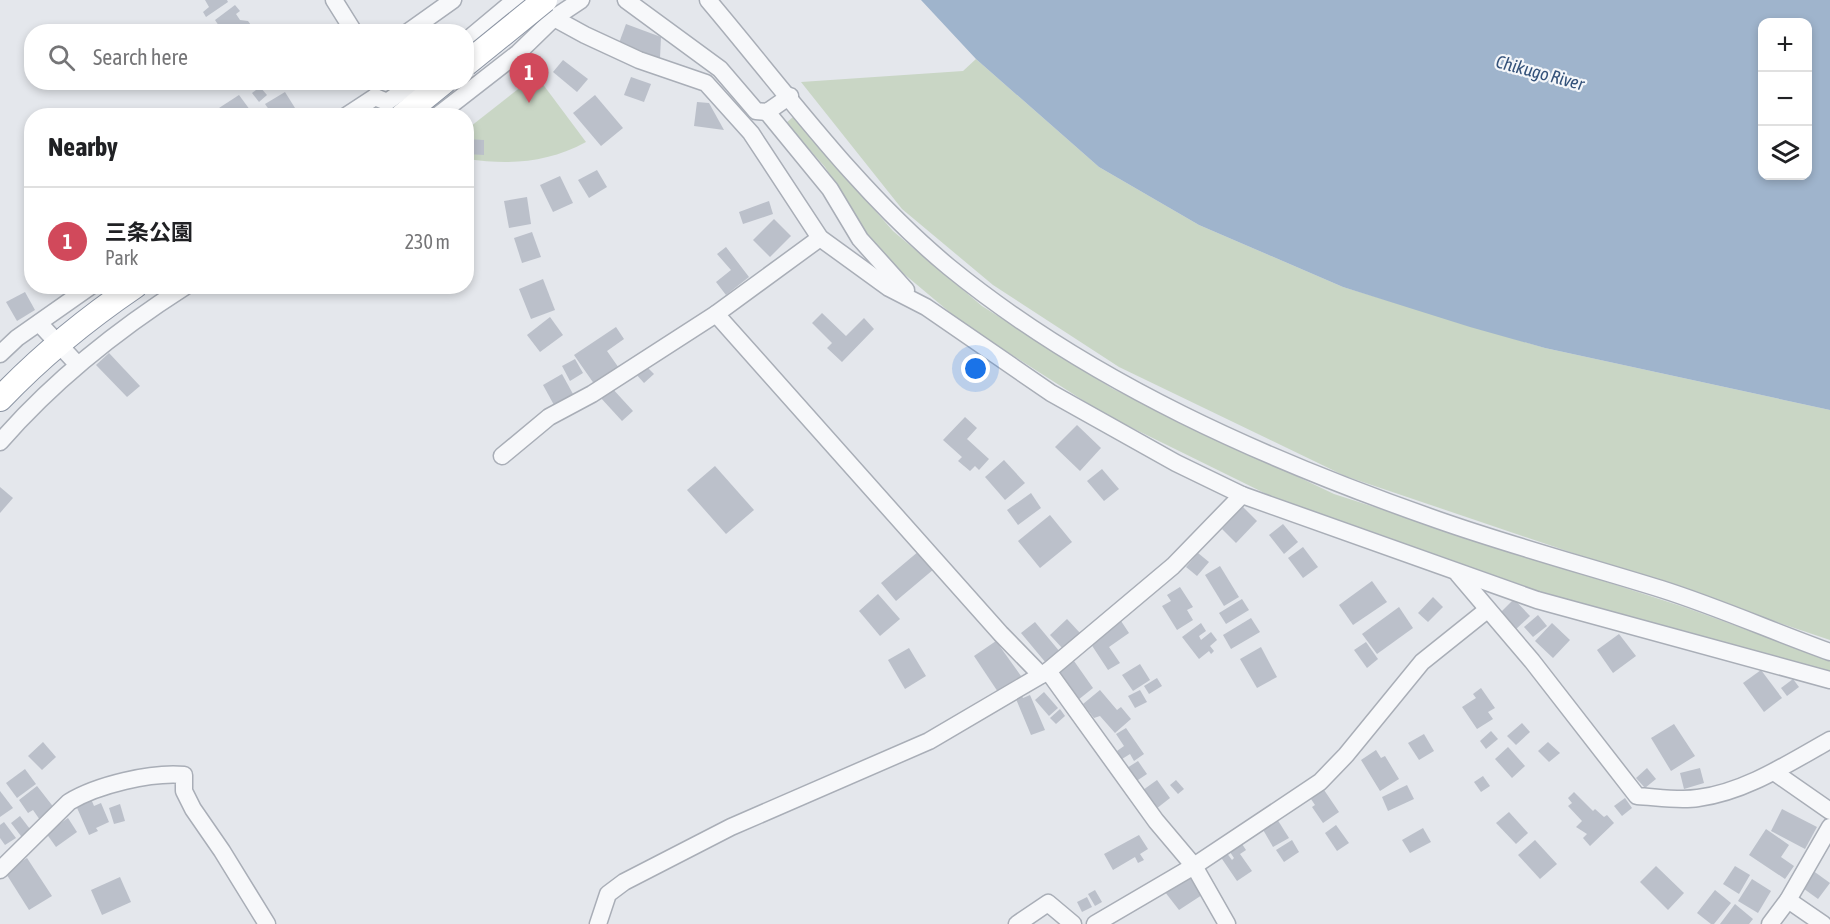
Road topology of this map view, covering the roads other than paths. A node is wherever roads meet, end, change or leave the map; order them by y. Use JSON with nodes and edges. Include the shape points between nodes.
{"nodes":[{"id":1,"x":334,"y":0,"type":"edge"},
{"id":2,"x":453,"y":0,"type":"edge"},
{"id":3,"x":515,"y":0,"type":"edge"},
{"id":4,"x":521,"y":0,"type":"edge"},
{"id":5,"x":581,"y":0,"type":"edge"},
{"id":6,"x":626,"y":0,"type":"edge"},
{"id":7,"x":708,"y":0,"type":"edge"},
{"id":8,"x":550,"y":9,"type":"edge"},
{"id":9,"x":349,"y":24,"type":"edge"},
{"id":10,"x":419,"y":24,"type":"edge"},
{"id":11,"x":474,"y":34,"type":"edge"},
{"id":12,"x":474,"y":59,"type":"edge"},
{"id":13,"x":474,"y":87,"type":"edge"},
{"id":14,"x":374,"y":90,"type":"edge"},
{"id":15,"x":404,"y":90,"type":"edge"},
{"id":16,"x":434,"y":90,"type":"edge"},
{"id":17,"x":470,"y":90,"type":"edge"},
{"id":18,"x":790,"y":96,"type":"junction"},
{"id":19,"x":355,"y":108,"type":"edge"},
{"id":20,"x":412,"y":108,"type":"edge"},
{"id":21,"x":447,"y":108,"type":"edge"},
{"id":22,"x":767,"y":112,"type":"junction"},
{"id":23,"x":820,"y":238,"type":"junction"},
{"id":24,"x":80,"y":294,"type":"edge"},
{"id":25,"x":123,"y":294,"type":"edge"},
{"id":26,"x":174,"y":294,"type":"edge"},
{"id":27,"x":926,"y":307,"type":"junction"},
{"id":28,"x":716,"y":314,"type":"junction"},
{"id":29,"x":39,"y":323,"type":"junction"},
{"id":30,"x":58,"y":343,"type":"junction"},
{"id":31,"x":0,"y":354,"type":"edge"},
{"id":32,"x":78,"y":365,"type":"junction"},
{"id":33,"x":0,"y":399,"type":"edge"},
{"id":34,"x":0,"y":442,"type":"edge"},
{"id":35,"x":502,"y":456,"type":"dead end"},
{"id":36,"x":1242,"y":495,"type":"junction"},
{"id":37,"x":1458,"y":573,"type":"junction"},
{"id":38,"x":1487,"y":610,"type":"junction"},
{"id":39,"x":1830,"y":652,"type":"edge"},
{"id":40,"x":1045,"y":673,"type":"junction"},
{"id":41,"x":1830,"y":680,"type":"edge"},
{"id":42,"x":1830,"y":740,"type":"edge"},
{"id":43,"x":1774,"y":772,"type":"junction"},
{"id":44,"x":1830,"y":811,"type":"edge"},
{"id":45,"x":1830,"y":827,"type":"edge"},
{"id":46,"x":1194,"y":866,"type":"junction"},
{"id":47,"x":0,"y":870,"type":"edge"},
{"id":48,"x":1788,"y":900,"type":"junction"},
{"id":49,"x":267,"y":924,"type":"edge"},
{"id":50,"x":598,"y":924,"type":"edge"},
{"id":51,"x":1017,"y":924,"type":"edge"},
{"id":52,"x":1073,"y":924,"type":"edge"},
{"id":53,"x":1095,"y":924,"type":"edge"},
{"id":54,"x":1227,"y":924,"type":"edge"},
{"id":55,"x":1770,"y":924,"type":"edge"},
{"id":56,"x":1823,"y":924,"type":"edge"}],
"edges":[{"from":1,"to":9,"type":"street"},
{"from":2,"to":10,"type":"street"},
{"from":3,"to":11,"type":"street"},
{"from":4,"to":8,"type":"street"},
{"from":5,"to":8,"type":"street"},
{"from":6,"to":22,"type":"street","via":[[720,69],[756,111]]},
{"from":7,"to":18,"type":"street"},
{"from":8,"to":12,"type":"highway","bridge":true},
{"from":8,"to":13,"type":"street","via":[[518,53]]},
{"from":8,"to":23,"type":"street","via":[[639,60],[706,83],[752,133]]},
{"from":14,"to":15,"type":"street","via":[[387,102]]},
{"from":14,"to":19,"type":"street"},
{"from":16,"to":20,"type":"highway"},
{"from":17,"to":21,"type":"street"},
{"from":18,"to":22,"type":"street"},
{"from":18,"to":39,"type":"street","via":[[895,218],[950,268],[1043,335],[1174,409],[1246,445],[1362,492],[1665,591]]},
{"from":22,"to":27,"type":"street","via":[[830,189],[860,239],[890,275]]},
{"from":23,"to":27,"type":"street","via":[[889,288]]},
{"from":23,"to":28,"type":"street"},
{"from":24,"to":29,"type":"street"},
{"from":25,"to":30,"type":"highway"},
{"from":26,"to":32,"type":"street"},
{"from":27,"to":36,"type":"street","via":[[1051,393]]},
{"from":28,"to":35,"type":"street","via":[[549,417]]},
{"from":28,"to":40,"type":"street","via":[[1001,634]]},
{"from":29,"to":30,"type":"street"},
{"from":29,"to":31,"type":"street"},
{"from":30,"to":32,"type":"street"},
{"from":30,"to":33,"type":"highway"},
{"from":32,"to":34,"type":"street"},
{"from":36,"to":37,"type":"street"},
{"from":36,"to":40,"type":"street","via":[[1173,566]]},
{"from":37,"to":38,"type":"street"},
{"from":37,"to":41,"type":"street","via":[[1603,620]]},
{"from":38,"to":43,"type":"street","via":[[1532,661],[1637,796],[1696,799],[1732,790]]},
{"from":38,"to":46,"type":"street","via":[[1422,662],[1320,782]]},
{"from":40,"to":46,"type":"street"},
{"from":40,"to":50,"type":"street","via":[[929,741],[731,827],[624,882],[608,894]]},
{"from":42,"to":43,"type":"street"},
{"from":43,"to":44,"type":"street"},
{"from":45,"to":48,"type":"street"},
{"from":46,"to":53,"type":"street"},
{"from":46,"to":54,"type":"street"},
{"from":47,"to":49,"type":"street","via":[[82,793],[125,782],[184,775],[184,791],[193,809]]},
{"from":48,"to":55,"type":"street"},
{"from":48,"to":56,"type":"street"},
{"from":51,"to":52,"type":"street","via":[[1048,903]]}]}
